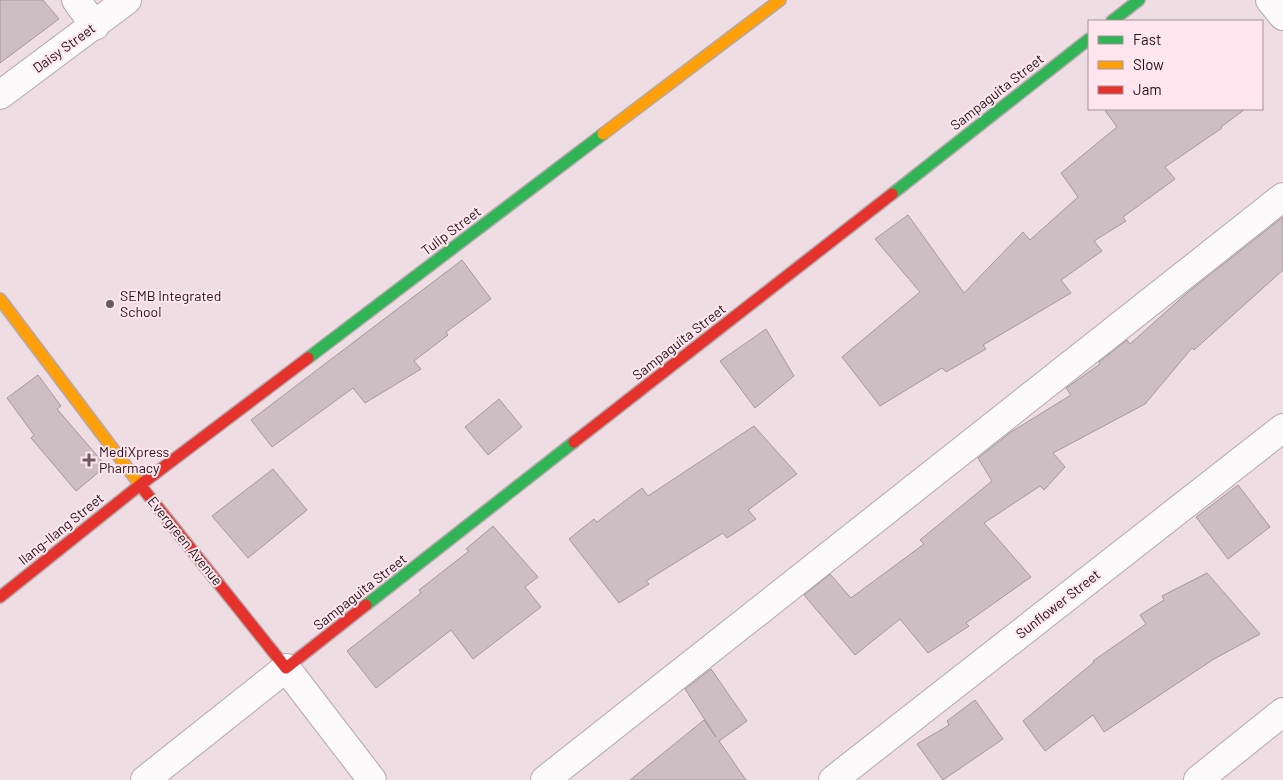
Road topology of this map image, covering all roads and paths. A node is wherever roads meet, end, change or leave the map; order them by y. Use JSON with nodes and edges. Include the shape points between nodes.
{"nodes":[{"id":1,"x":76,"y":0,"type":"edge"},
{"id":2,"x":127,"y":0,"type":"edge"},
{"id":3,"x":780,"y":0,"type":"edge"},
{"id":4,"x":1139,"y":0,"type":"edge"},
{"id":5,"x":1270,"y":0,"type":"edge"},
{"id":6,"x":1283,"y":16,"type":"edge"},
{"id":7,"x":1113,"y":20,"type":"edge"},
{"id":8,"x":95,"y":26,"type":"junction"},
{"id":9,"x":1088,"y":40,"type":"edge"},
{"id":10,"x":0,"y":96,"type":"edge"},
{"id":11,"x":1283,"y":197,"type":"edge"},
{"id":12,"x":0,"y":299,"type":"edge"},
{"id":13,"x":1283,"y":428,"type":"edge"},
{"id":14,"x":140,"y":485,"type":"junction"},
{"id":15,"x":0,"y":597,"type":"edge"},
{"id":16,"x":286,"y":668,"type":"junction"},
{"id":17,"x":1283,"y":712,"type":"edge"},
{"id":18,"x":144,"y":780,"type":"edge"},
{"id":19,"x":372,"y":780,"type":"edge"},
{"id":20,"x":545,"y":780,"type":"edge"},
{"id":21,"x":833,"y":780,"type":"edge"},
{"id":22,"x":1198,"y":780,"type":"edge"}],
"edges":[{"from":1,"to":8,"type":"street"},
{"from":2,"to":8,"type":"street","name":"Daisy Street"},
{"from":3,"to":14,"type":"street","name":"Tulip Street"},
{"from":4,"to":7,"type":"street"},
{"from":5,"to":6,"type":"street"},
{"from":8,"to":10,"type":"street","name":"Daisy Street"},
{"from":9,"to":16,"type":"street","name":"Sampaguita Street"},
{"from":11,"to":20,"type":"street"},
{"from":12,"to":14,"type":"street","name":"Evergreen Avenue"},
{"from":13,"to":21,"type":"street","name":"Sunflower Street"},
{"from":14,"to":15,"type":"street","name":"Ilang-Ilang Street"},
{"from":14,"to":16,"type":"street","name":"Evergreen Avenue"},
{"from":16,"to":18,"type":"street"},
{"from":16,"to":19,"type":"street","name":"Evergreen Avenue"},
{"from":17,"to":22,"type":"street"}]}
